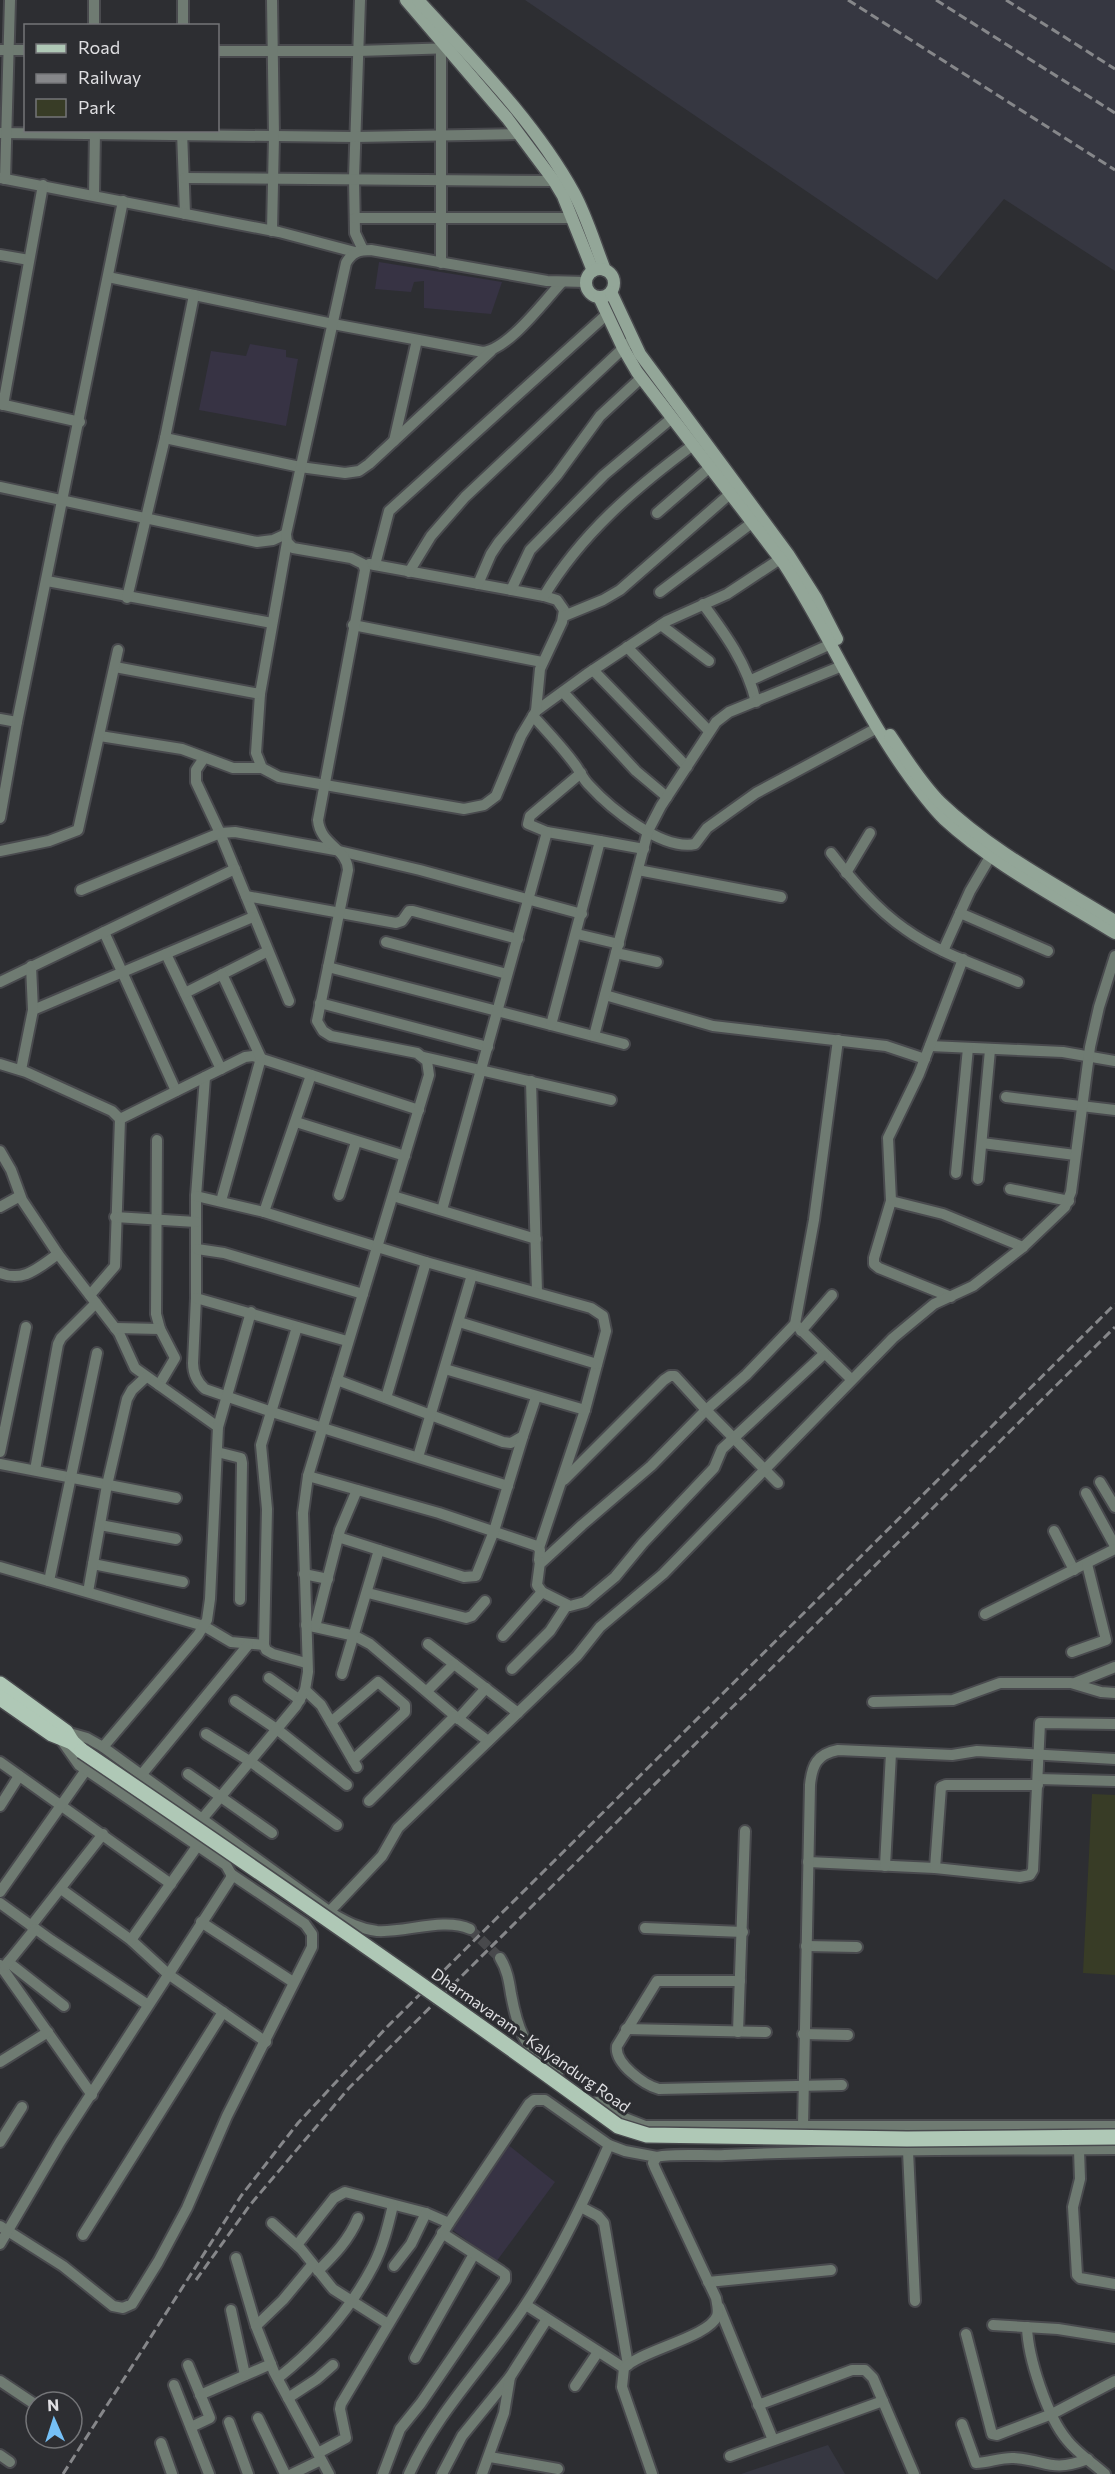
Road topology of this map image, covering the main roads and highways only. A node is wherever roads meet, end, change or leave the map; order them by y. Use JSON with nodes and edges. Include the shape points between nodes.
{"nodes":[{"id":1,"x":406,"y":0,"type":"edge"},
{"id":2,"x":418,"y":0,"type":"edge"},
{"id":3,"x":450,"y":48,"type":"junction"},
{"id":4,"x":594,"y":274,"type":"junction"},
{"id":5,"x":605,"y":294,"type":"junction"},
{"id":6,"x":1115,"y":921,"type":"edge"},
{"id":7,"x":1115,"y":933,"type":"edge"},
{"id":8,"x":0,"y":1684,"type":"edge"},
{"id":9,"x":0,"y":1698,"type":"edge"},
{"id":10,"x":70,"y":1741,"type":"junction"},
{"id":11,"x":1115,"y":2137,"type":"edge"}],
"edges":[{"from":1,"to":3,"type":"main road"},
{"from":2,"to":3,"type":"main road"},
{"from":3,"to":4,"type":"main road","via":[[554,181]]},
{"from":3,"to":4,"type":"main road","via":[[520,116],[566,181],[580,205]]},
{"from":4,"to":5,"type":"main road","via":[[591,294]]},
{"from":4,"to":5,"type":"main road","via":[[613,279]]},
{"from":5,"to":6,"type":"main road","via":[[662,386],[789,554],[891,736],[936,797],[981,837]]},
{"from":5,"to":7,"type":"main road","via":[[606,315],[622,348],[780,559],[877,728],[921,793],[990,857]]},
{"from":8,"to":10,"type":"main road","name":"Dharmavaram - Kalyandurg Road"},
{"from":9,"to":10,"type":"main road","name":"Dharmavaram - Kalyandurg Road"},
{"from":10,"to":11,"type":"main road","name":"Dharmavaram - Kalyandurg Road","bridge":true,"via":[[493,2034],[618,2126],[632,2132],[907,2139]]}]}
